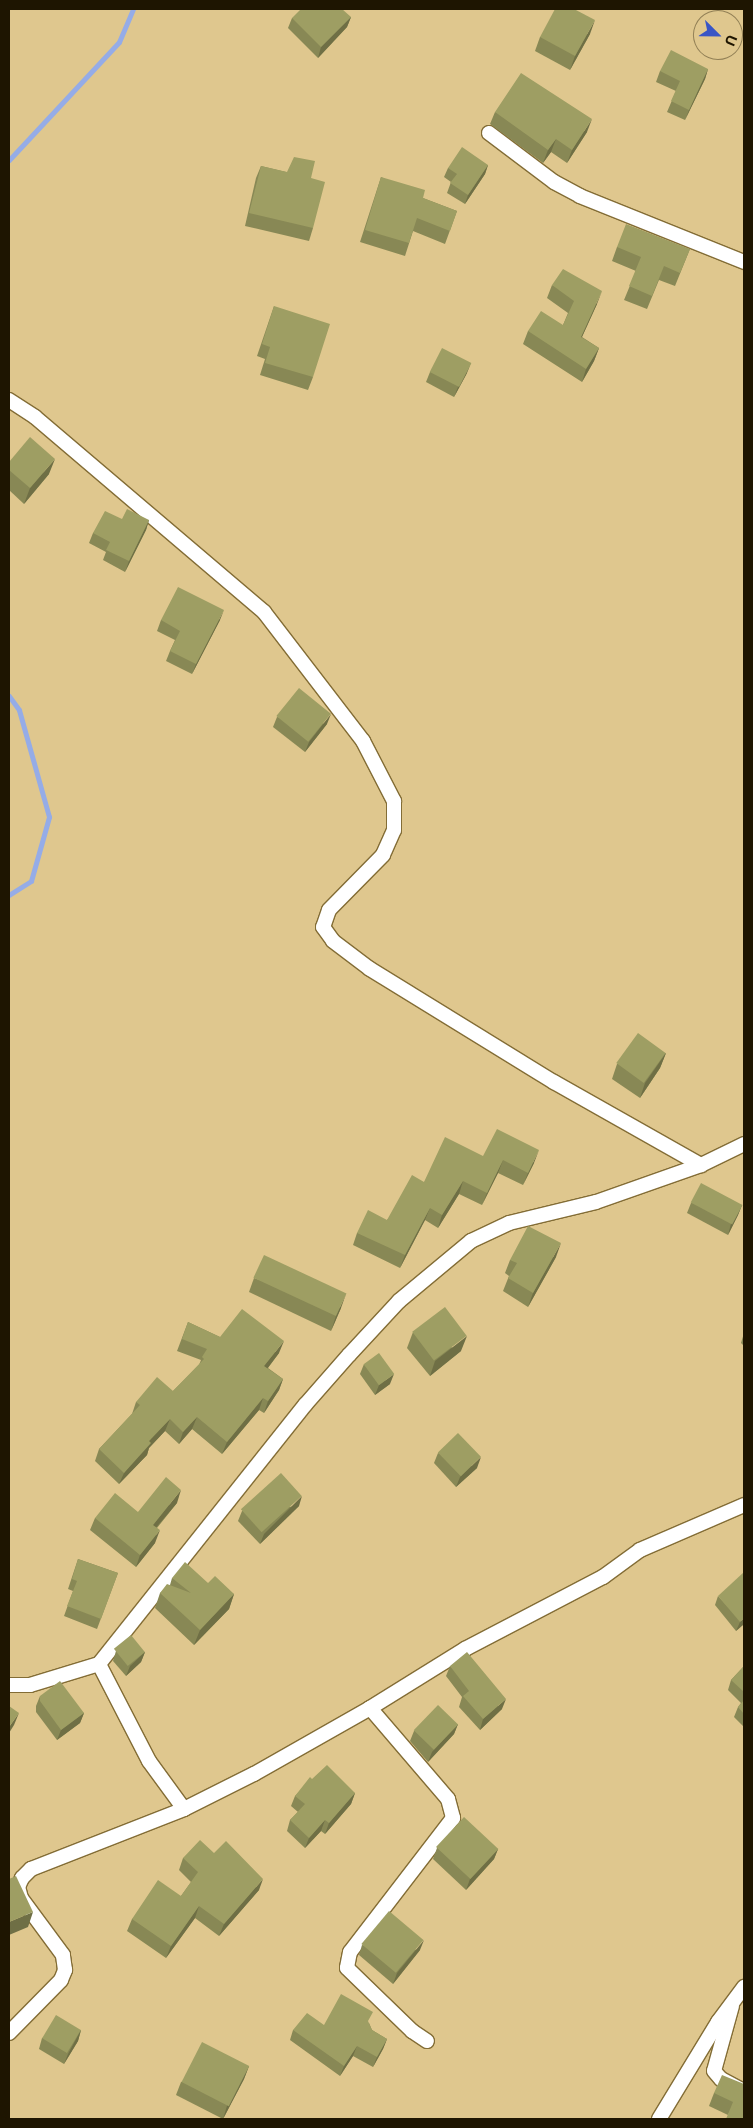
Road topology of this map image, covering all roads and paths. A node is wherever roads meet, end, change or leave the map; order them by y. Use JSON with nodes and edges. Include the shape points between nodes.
{"nodes":[{"id":1,"x":489,"y":133,"type":"dead end"},
{"id":2,"x":744,"y":262,"type":"edge"},
{"id":3,"x":9,"y":400,"type":"edge"},
{"id":4,"x":744,"y":1144,"type":"edge"},
{"id":5,"x":701,"y":1165,"type":"junction"},
{"id":6,"x":744,"y":1505,"type":"edge"},
{"id":7,"x":99,"y":1664,"type":"junction"},
{"id":8,"x":9,"y":1685,"type":"edge"},
{"id":9,"x":370,"y":1708,"type":"junction"},
{"id":10,"x":184,"y":1809,"type":"junction"},
{"id":11,"x":744,"y":1987,"type":"edge"},
{"id":12,"x":733,"y":2000,"type":"junction"},
{"id":13,"x":9,"y":2034,"type":"edge"},
{"id":14,"x":427,"y":2041,"type":"dead end"},
{"id":15,"x":744,"y":2091,"type":"edge"},
{"id":16,"x":659,"y":2119,"type":"edge"}],
"edges":[{"from":1,"to":2,"type":"street","via":[[554,182],[580,196]]},
{"from":3,"to":5,"type":"street","via":[[34,417],[264,612],[363,741],[394,801],[394,830],[383,855],[329,910],[323,927],[333,941],[370,969],[554,1082]]},
{"from":4,"to":5,"type":"street"},
{"from":5,"to":7,"type":"street","via":[[596,1202],[510,1222],[471,1241],[399,1301],[305,1406]]},
{"from":6,"to":9,"type":"street","via":[[640,1550],[603,1577],[465,1649]]},
{"from":7,"to":8,"type":"street","via":[[30,1685]]},
{"from":7,"to":10,"type":"street","via":[[149,1761]]},
{"from":9,"to":10,"type":"street","via":[[254,1774]]},
{"from":9,"to":14,"type":"street","via":[[448,1799],[453,1818],[350,1952],[347,1968],[412,2031]]},
{"from":10,"to":13,"type":"street","via":[[31,1868],[22,1878],[18,1887],[21,1898],[63,1955],[65,1970],[61,1980]]},
{"from":11,"to":12,"type":"street"},
{"from":12,"to":15,"type":"street","via":[[728,2030],[714,2071],[721,2079]]},
{"from":12,"to":16,"type":"street"}]}
